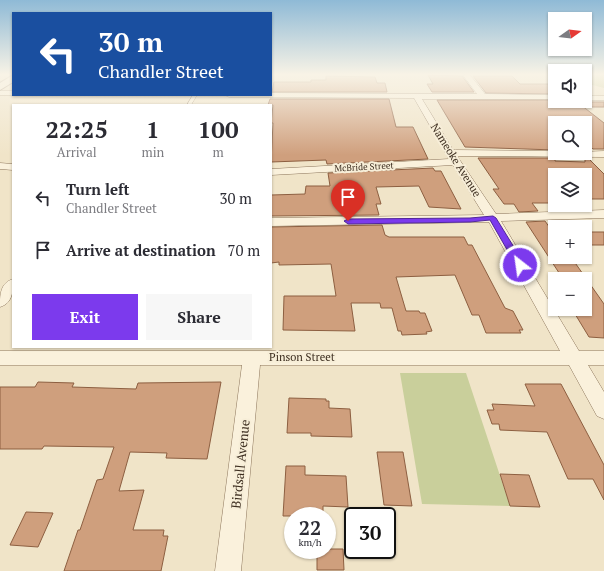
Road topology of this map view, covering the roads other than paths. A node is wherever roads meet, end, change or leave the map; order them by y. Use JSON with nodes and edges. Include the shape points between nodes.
{"nodes":[{"id":1,"x":420,"y":102,"type":"edge"},
{"id":2,"x":604,"y":154,"type":"edge"},
{"id":3,"x":453,"y":158,"type":"junction"},
{"id":4,"x":0,"y":166,"type":"edge"},
{"id":5,"x":12,"y":167,"type":"edge"},
{"id":6,"x":272,"y":172,"type":"edge"},
{"id":7,"x":604,"y":214,"type":"edge"},
{"id":8,"x":493,"y":218,"type":"junction"},
{"id":9,"x":272,"y":222,"type":"edge"},
{"id":10,"x":12,"y":285,"type":"edge"},
{"id":11,"x":0,"y":301,"type":"edge"},
{"id":12,"x":252,"y":357,"type":"junction"},
{"id":13,"x":0,"y":358,"type":"edge"},
{"id":14,"x":574,"y":358,"type":"junction"},
{"id":15,"x":604,"y":358,"type":"edge"},
{"id":16,"x":604,"y":410,"type":"edge"},
{"id":17,"x":228,"y":571,"type":"edge"}],
"edges":[{"from":1,"to":3,"type":"street","name":"Nameoke Avenue"},
{"from":2,"to":3,"type":"street","name":"McBride Street"},
{"from":3,"to":6,"type":"street","name":"McBride Street"},
{"from":3,"to":8,"type":"street","name":"Nameoke Avenue"},
{"from":4,"to":5,"type":"street"},
{"from":7,"to":8,"type":"street"},
{"from":8,"to":9,"type":"street"},
{"from":8,"to":14,"type":"street","name":"Nameoke Avenue"},
{"from":10,"to":11,"type":"street"},
{"from":12,"to":13,"type":"street","name":"Pinson Street"},
{"from":12,"to":14,"type":"street","name":"Pinson Street"},
{"from":12,"to":17,"type":"street","name":"Birdsall Avenue"},
{"from":14,"to":15,"type":"street","name":"Pinson Street"},
{"from":14,"to":16,"type":"street","name":"Nameoke Avenue"}]}
